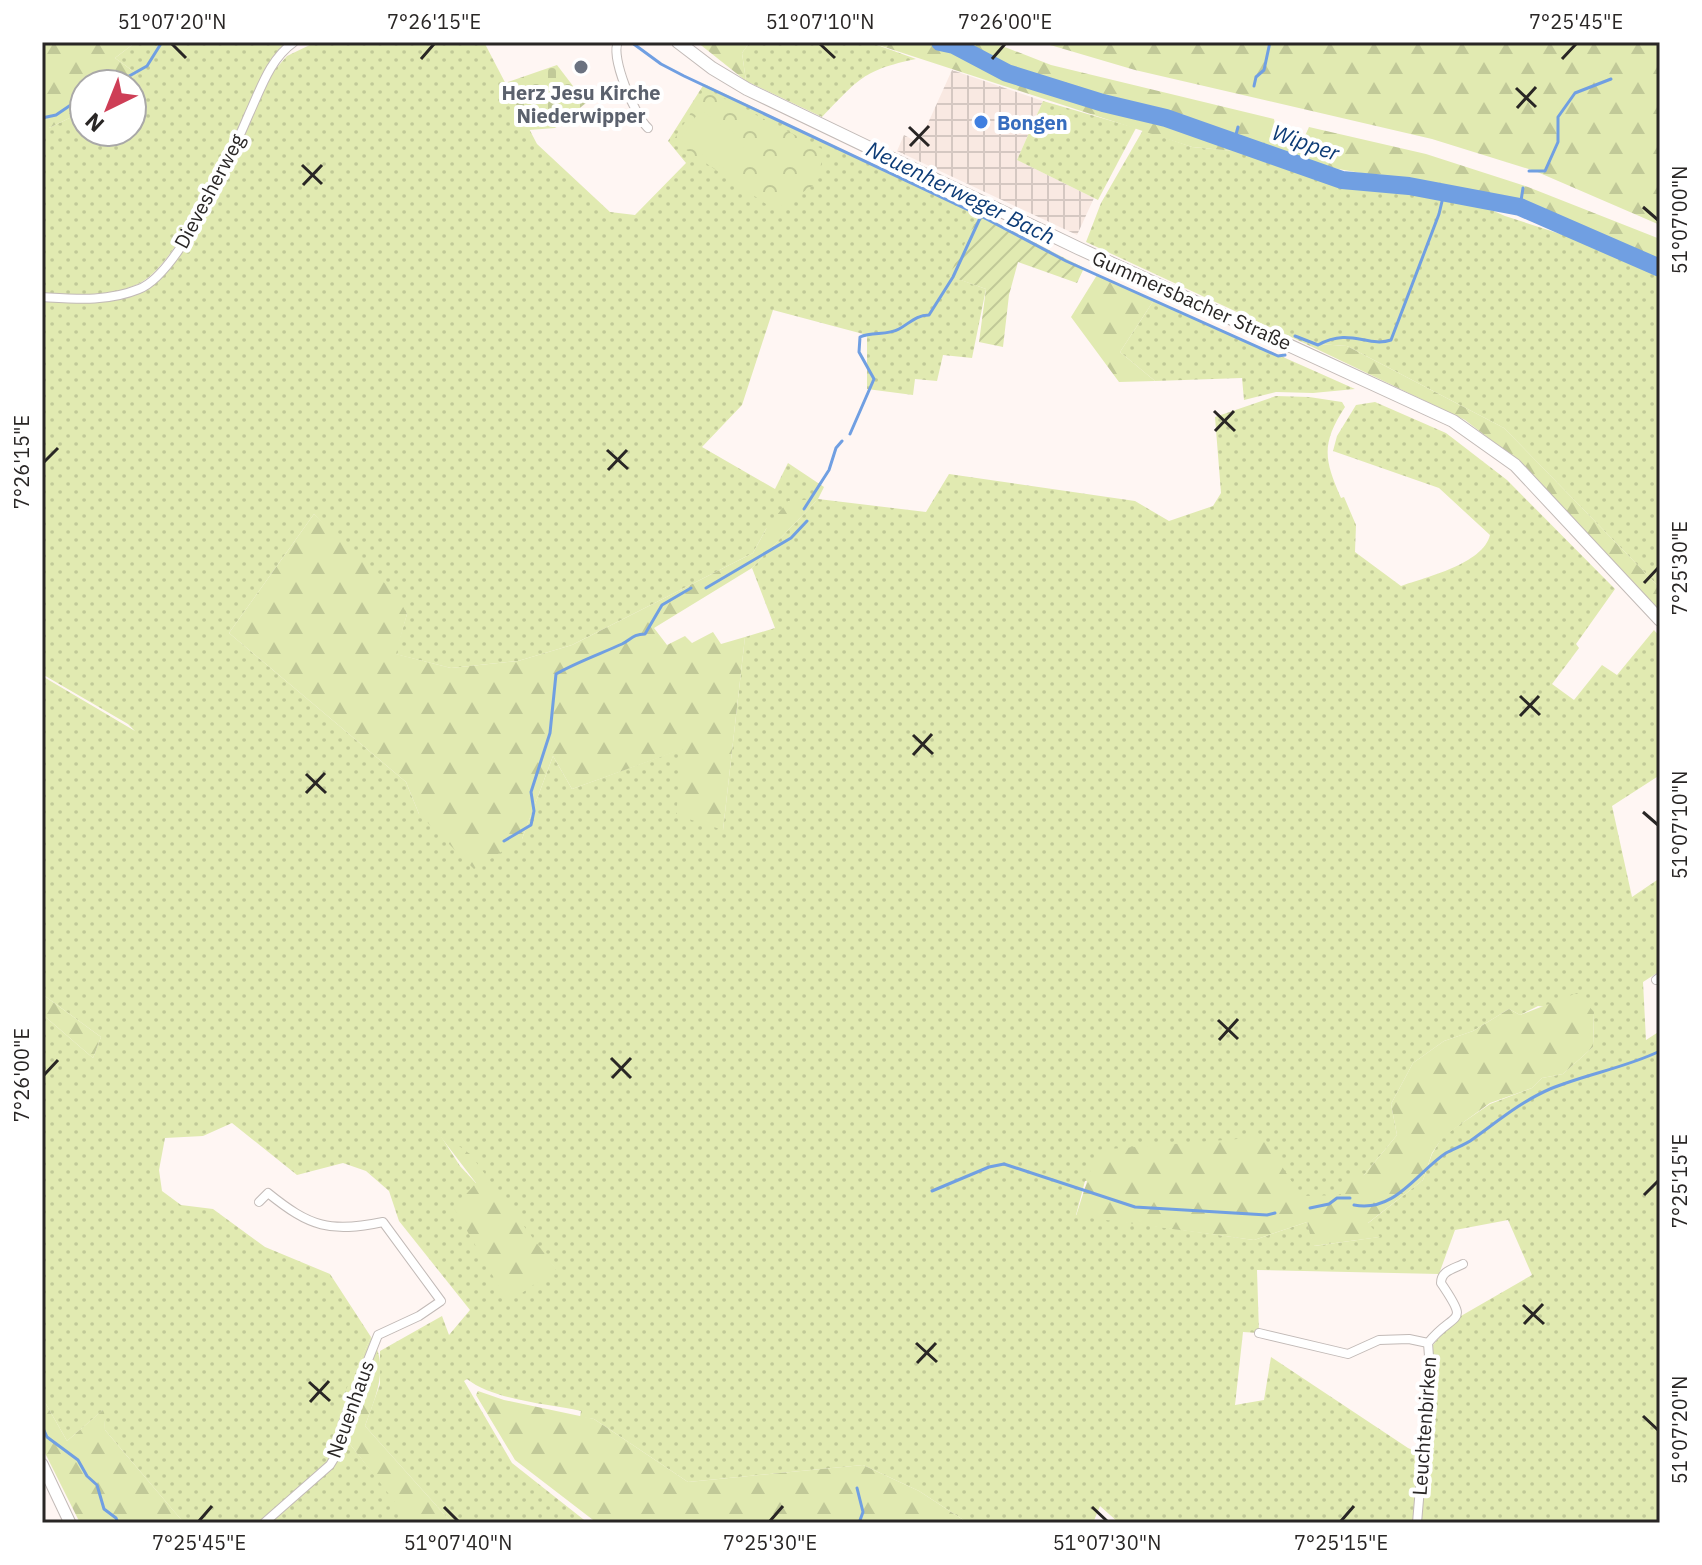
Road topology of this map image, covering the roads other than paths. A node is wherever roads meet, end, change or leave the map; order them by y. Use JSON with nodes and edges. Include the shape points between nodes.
{"nodes":[{"id":1,"x":294,"y":42,"type":"edge"},
{"id":2,"x":618,"y":42,"type":"edge"},
{"id":3,"x":678,"y":42,"type":"edge"},
{"id":4,"x":648,"y":128,"type":"dead end"},
{"id":5,"x":42,"y":297,"type":"edge"},
{"id":6,"x":1660,"y":620,"type":"edge"},
{"id":7,"x":259,"y":1202,"type":"dead end"},
{"id":8,"x":1463,"y":1264,"type":"dead end"},
{"id":9,"x":1259,"y":1333,"type":"dead end"},
{"id":10,"x":1428,"y":1343,"type":"junction"},
{"id":11,"x":42,"y":1464,"type":"edge"},
{"id":12,"x":70,"y":1523,"type":"edge"},
{"id":13,"x":264,"y":1523,"type":"edge"},
{"id":14,"x":1417,"y":1523,"type":"edge"}],
"edges":[{"from":1,"to":5,"type":"street","name":"Dievesherweg","via":[[268,71],[226,167],[171,262],[143,288],[102,300]]},
{"from":2,"to":4,"type":"street","via":[[615,57],[627,95]]},
{"from":3,"to":6,"type":"main road","name":"Gummersbacher Straße","via":[[747,89],[1453,421],[1515,465]]},
{"from":7,"to":13,"type":"street","name":"Neuenhaus","via":[[268,1193],[297,1216],[334,1228],[383,1222],[441,1301],[378,1335],[343,1423],[338,1452]]},
{"from":8,"to":10,"type":"street","name":"Leuchtenbirken","via":[[1441,1278],[1458,1312]]},
{"from":9,"to":10,"type":"street","via":[[1348,1354],[1379,1340]]},
{"from":10,"to":14,"type":"street","name":"Leuchtenbirken"},
{"from":11,"to":12,"type":"main road"}]}
